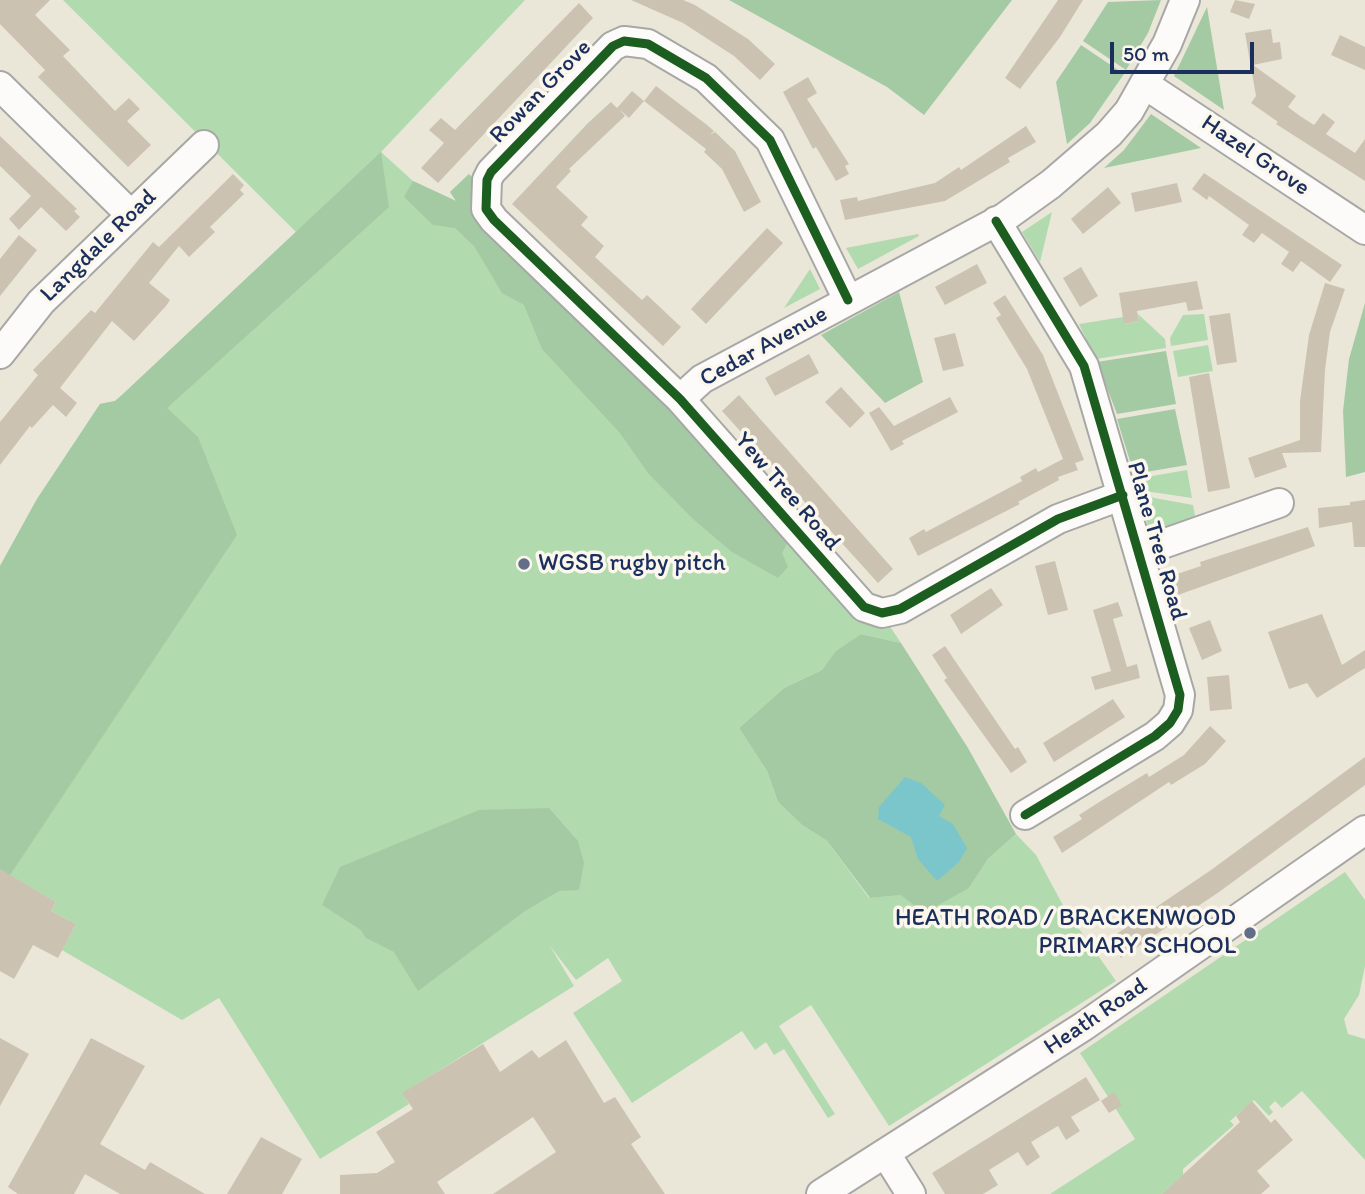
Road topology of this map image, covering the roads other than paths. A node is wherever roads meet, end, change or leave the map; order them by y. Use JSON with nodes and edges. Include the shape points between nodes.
{"nodes":[{"id":1,"x":1185,"y":0,"type":"edge"},
{"id":2,"x":1144,"y":84,"type":"junction"},
{"id":3,"x":0,"y":86,"type":"edge"},
{"id":4,"x":204,"y":145,"type":"dead end"},
{"id":5,"x":485,"y":196,"type":"joint"},
{"id":6,"x":131,"y":214,"type":"junction"},
{"id":7,"x":996,"y":221,"type":"junction"},
{"id":8,"x":1365,"y":230,"type":"edge"},
{"id":9,"x":848,"y":300,"type":"junction"},
{"id":10,"x":0,"y":354,"type":"edge"},
{"id":11,"x":680,"y":399,"type":"junction"},
{"id":12,"x":1122,"y":495,"type":"junction"},
{"id":13,"x":1279,"y":503,"type":"dead end"},
{"id":14,"x":1140,"y":552,"type":"junction"},
{"id":15,"x":1025,"y":816,"type":"dead end"},
{"id":16,"x":1365,"y":830,"type":"edge"},
{"id":17,"x":886,"y":1154,"type":"junction"},
{"id":18,"x":821,"y":1194,"type":"edge"},
{"id":19,"x":911,"y":1194,"type":"edge"}],
"edges":[{"from":1,"to":2,"type":"street","name":"Cedar Avenue"},
{"from":2,"to":7,"type":"street","name":"Cedar Avenue","via":[[1129,111],[1090,152]]},
{"from":2,"to":8,"type":"street","name":"Hazel Grove"},
{"from":3,"to":6,"type":"street"},
{"from":4,"to":6,"type":"street","name":"Langdale Road"},
{"from":5,"to":9,"type":"street","name":"Rowan Grove","via":[[491,172],[613,46],[640,42],[706,78],[770,140]]},
{"from":5,"to":11,"type":"street","name":"Yew Tree Road","via":[[486,209],[494,220]]},
{"from":6,"to":10,"type":"street","name":"Langdale Road","via":[[41,302]]},
{"from":7,"to":9,"type":"street","name":"Cedar Avenue"},
{"from":7,"to":12,"type":"street","name":"Plane Tree Road","via":[[1084,366]]},
{"from":9,"to":11,"type":"street","name":"Cedar Avenue","via":[[702,379]]},
{"from":11,"to":12,"type":"street","name":"Yew Tree Road","via":[[864,607],[882,613],[900,609],[1058,519]]},
{"from":12,"to":14,"type":"street","name":"Plane Tree Road"},
{"from":13,"to":14,"type":"street"},
{"from":14,"to":15,"type":"street","name":"Plane Tree Road","via":[[1177,684],[1178,710],[1154,736]]},
{"from":16,"to":17,"type":"street","name":"Heath Road","via":[[1084,1026]]},
{"from":17,"to":18,"type":"street","name":"Heath Road"},
{"from":17,"to":19,"type":"street"}]}
